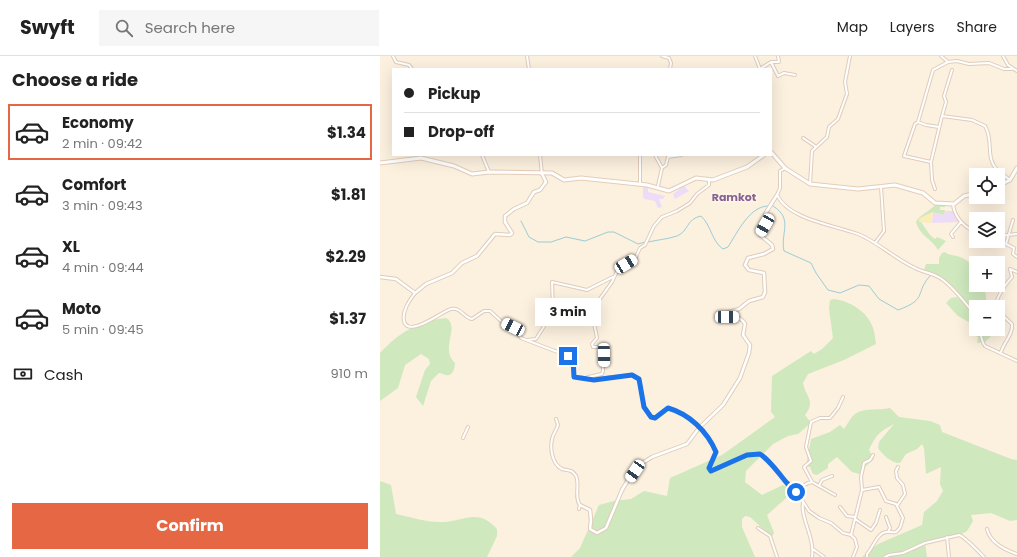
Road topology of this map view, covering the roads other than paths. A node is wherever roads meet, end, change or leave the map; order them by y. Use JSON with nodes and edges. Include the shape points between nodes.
{"nodes":[{"id":1,"x":393,"y":56,"type":"edge"},
{"id":2,"x":527,"y":56,"type":"edge"},
{"id":3,"x":662,"y":56,"type":"edge"},
{"id":4,"x":672,"y":56,"type":"edge"},
{"id":5,"x":755,"y":56,"type":"edge"},
{"id":6,"x":778,"y":56,"type":"edge"},
{"id":7,"x":850,"y":56,"type":"edge"},
{"id":8,"x":941,"y":56,"type":"edge"},
{"id":9,"x":1003,"y":56,"type":"edge"},
{"id":10,"x":669,"y":58,"type":"junction"},
{"id":11,"x":772,"y":62,"type":"junction"},
{"id":12,"x":948,"y":62,"type":"junction"},
{"id":13,"x":411,"y":68,"type":"edge"},
{"id":14,"x":529,"y":68,"type":"edge"},
{"id":15,"x":670,"y":68,"type":"edge"},
{"id":16,"x":760,"y":68,"type":"edge"},
{"id":17,"x":762,"y":68,"type":"edge"},
{"id":18,"x":1012,"y":69,"type":"junction"},
{"id":19,"x":952,"y":70,"type":"dead end"},
{"id":20,"x":1017,"y":71,"type":"edge"},
{"id":21,"x":796,"y":75,"type":"dead end"},
{"id":22,"x":942,"y":116,"type":"junction"},
{"id":23,"x":918,"y":122,"type":"junction"},
{"id":24,"x":939,"y":127,"type":"junction"},
{"id":25,"x":803,"y":138,"type":"dead end"},
{"id":26,"x":815,"y":146,"type":"junction"},
{"id":27,"x":772,"y":153,"type":"edge"},
{"id":28,"x":482,"y":156,"type":"edge"},
{"id":29,"x":540,"y":156,"type":"edge"},
{"id":30,"x":640,"y":156,"type":"edge"},
{"id":31,"x":656,"y":156,"type":"edge"},
{"id":32,"x":670,"y":156,"type":"edge"},
{"id":33,"x":763,"y":156,"type":"edge"},
{"id":34,"x":930,"y":162,"type":"junction"},
{"id":35,"x":380,"y":163,"type":"edge"},
{"id":36,"x":662,"y":168,"type":"junction"},
{"id":37,"x":785,"y":168,"type":"junction"},
{"id":38,"x":1017,"y":168,"type":"edge"},
{"id":39,"x":489,"y":172,"type":"junction"},
{"id":40,"x":542,"y":174,"type":"junction"},
{"id":41,"x":709,"y":180,"type":"junction"},
{"id":42,"x":1010,"y":180,"type":"junction"},
{"id":43,"x":1005,"y":182,"type":"edge"},
{"id":44,"x":810,"y":184,"type":"junction"},
{"id":45,"x":640,"y":185,"type":"junction"},
{"id":46,"x":658,"y":186,"type":"junction"},
{"id":47,"x":881,"y":186,"type":"junction"},
{"id":48,"x":936,"y":189,"type":"dead end"},
{"id":49,"x":777,"y":195,"type":"junction"},
{"id":50,"x":969,"y":195,"type":"edge"},
{"id":51,"x":953,"y":204,"type":"junction"},
{"id":52,"x":1012,"y":220,"type":"dead end"},
{"id":53,"x":961,"y":222,"type":"junction"},
{"id":54,"x":969,"y":227,"type":"edge"},
{"id":55,"x":1017,"y":234,"type":"edge"},
{"id":56,"x":1005,"y":236,"type":"edge"},
{"id":57,"x":1009,"y":236,"type":"junction"},
{"id":58,"x":953,"y":237,"type":"dead end"},
{"id":59,"x":875,"y":243,"type":"junction"},
{"id":60,"x":1017,"y":257,"type":"edge"},
{"id":61,"x":1017,"y":272,"type":"edge"},
{"id":62,"x":380,"y":277,"type":"edge"},
{"id":63,"x":614,"y":277,"type":"junction"},
{"id":64,"x":415,"y":293,"type":"junction"},
{"id":65,"x":997,"y":300,"type":"edge"},
{"id":66,"x":969,"y":308,"type":"edge"},
{"id":67,"x":1005,"y":318,"type":"edge"},
{"id":68,"x":981,"y":336,"type":"edge"},
{"id":69,"x":527,"y":340,"type":"junction"},
{"id":70,"x":1001,"y":352,"type":"junction"},
{"id":71,"x":1017,"y":361,"type":"edge"},
{"id":72,"x":588,"y":378,"type":"junction"},
{"id":73,"x":843,"y":397,"type":"dead end"},
{"id":74,"x":556,"y":419,"type":"dead end"},
{"id":75,"x":468,"y":427,"type":"dead end"},
{"id":76,"x":699,"y":428,"type":"junction"},
{"id":77,"x":463,"y":438,"type":"dead end"},
{"id":78,"x":873,"y":455,"type":"dead end"},
{"id":79,"x":898,"y":467,"type":"dead end"},
{"id":80,"x":832,"y":476,"type":"dead end"},
{"id":81,"x":784,"y":481,"type":"junction"},
{"id":82,"x":812,"y":482,"type":"junction"},
{"id":83,"x":819,"y":486,"type":"junction"},
{"id":84,"x":862,"y":490,"type":"junction"},
{"id":85,"x":835,"y":494,"type":"dead end"},
{"id":86,"x":803,"y":502,"type":"junction"},
{"id":87,"x":580,"y":505,"type":"junction"},
{"id":88,"x":897,"y":506,"type":"junction"},
{"id":89,"x":840,"y":508,"type":"dead end"},
{"id":90,"x":579,"y":509,"type":"dead end"},
{"id":91,"x":880,"y":510,"type":"dead end"},
{"id":92,"x":886,"y":517,"type":"dead end"},
{"id":93,"x":855,"y":518,"type":"junction"},
{"id":94,"x":758,"y":528,"type":"dead end"},
{"id":95,"x":987,"y":529,"type":"dead end"},
{"id":96,"x":888,"y":532,"type":"junction"},
{"id":97,"x":852,"y":536,"type":"junction"},
{"id":98,"x":947,"y":537,"type":"junction"},
{"id":99,"x":813,"y":550,"type":"junction"},
{"id":100,"x":1017,"y":554,"type":"edge"},
{"id":101,"x":777,"y":557,"type":"edge"},
{"id":102,"x":812,"y":557,"type":"edge"},
{"id":103,"x":824,"y":557,"type":"edge"},
{"id":104,"x":853,"y":557,"type":"edge"},
{"id":105,"x":867,"y":557,"type":"edge"},
{"id":106,"x":885,"y":557,"type":"edge"},
{"id":107,"x":949,"y":557,"type":"edge"},
{"id":108,"x":984,"y":557,"type":"edge"}],
"edges":[{"from":1,"to":13,"type":"street","via":[[396,62]]},
{"from":2,"to":14,"type":"street"},
{"from":3,"to":10,"type":"street"},
{"from":4,"to":10,"type":"street"},
{"from":5,"to":16,"type":"street"},
{"from":6,"to":11,"type":"street","via":[[779,62]]},
{"from":7,"to":26,"type":"street","via":[[847,94],[838,120],[829,127],[827,137]]},
{"from":8,"to":12,"type":"street"},
{"from":9,"to":18,"type":"street","via":[[1003,60]]},
{"from":10,"to":15,"type":"street"},
{"from":11,"to":17,"type":"street"},
{"from":11,"to":21,"type":"street","via":[[778,76],[786,73]]},
{"from":12,"to":18,"type":"street","via":[[989,63],[1004,69]]},
{"from":12,"to":23,"type":"street","via":[[933,70]]},
{"from":18,"to":20,"type":"street"},
{"from":19,"to":22,"type":"street","via":[[944,96],[946,102]]},
{"from":22,"to":24,"type":"street"},
{"from":22,"to":42,"type":"street","via":[[972,120],[986,126],[991,141],[992,163]]},
{"from":23,"to":24,"type":"street"},
{"from":23,"to":34,"type":"street","via":[[915,124],[904,156]]},
{"from":24,"to":34,"type":"street"},
{"from":25,"to":26,"type":"street"},
{"from":26,"to":44,"type":"street","via":[[812,151]]},
{"from":27,"to":37,"type":"main road"},
{"from":28,"to":39,"type":"street"},
{"from":29,"to":40,"type":"street"},
{"from":30,"to":45,"type":"street"},
{"from":31,"to":36,"type":"street"},
{"from":32,"to":36,"type":"street"},
{"from":33,"to":41,"type":"main road","via":[[747,168]]},
{"from":34,"to":48,"type":"street"},
{"from":35,"to":39,"type":"main road","via":[[421,158],[454,166],[472,174]]},
{"from":36,"to":46,"type":"street"},
{"from":37,"to":44,"type":"main road"},
{"from":37,"to":49,"type":"street","via":[[780,171],[780,188]]},
{"from":38,"to":42,"type":"main road"},
{"from":39,"to":40,"type":"main road"},
{"from":40,"to":45,"type":"main road","via":[[552,173],[564,180],[581,178]]},
{"from":40,"to":64,"type":"street","via":[[546,182],[544,187],[534,192],[527,203],[505,216],[505,222],[512,233],[510,235],[496,234],[477,256],[462,263],[452,273],[426,284]]},
{"from":41,"to":46,"type":"main road","via":[[696,178],[671,191]]},
{"from":41,"to":63,"type":"street","via":[[709,185],[690,203],[662,217],[635,259],[618,269]]},
{"from":42,"to":43,"type":"main road"},
{"from":44,"to":47,"type":"main road","via":[[858,189]]},
{"from":45,"to":46,"type":"main road"},
{"from":47,"to":51,"type":"main road","via":[[895,185],[923,193],[935,203]]},
{"from":47,"to":59,"type":"street","via":[[884,231]]},
{"from":49,"to":59,"type":"street","via":[[784,204],[796,212]]},
{"from":49,"to":76,"type":"street","via":[[765,214],[765,225],[760,235],[773,249],[748,258],[745,265],[749,270],[764,273],[765,294],[739,309],[720,315],[722,318],[739,317],[744,322],[743,336],[750,345],[749,353],[733,390],[723,405]]},
{"from":50,"to":51,"type":"main road"},
{"from":51,"to":53,"type":"street"},
{"from":52,"to":57,"type":"street"},
{"from":53,"to":54,"type":"street"},
{"from":53,"to":58,"type":"street","via":[[951,234]]},
{"from":55,"to":57,"type":"street"},
{"from":56,"to":57,"type":"street"},
{"from":57,"to":60,"type":"street","via":[[1006,244],[1014,248],[1013,254]]},
{"from":59,"to":66,"type":"street","via":[[917,269],[943,280]]},
{"from":61,"to":65,"type":"street","via":[[1010,269],[1012,277]]},
{"from":62,"to":64,"type":"street","via":[[396,279]]},
{"from":63,"to":69,"type":"street","via":[[587,290],[552,282],[553,309],[536,339]]},
{"from":63,"to":72,"type":"street","via":[[592,314],[597,338],[592,344],[593,347],[603,347],[603,371],[602,374]]},
{"from":64,"to":69,"type":"street","via":[[406,306],[406,325],[422,324],[451,309],[459,310],[469,319],[490,311],[502,322],[513,327],[521,338]]},
{"from":67,"to":70,"type":"street","via":[[1012,324],[1012,328]]},
{"from":68,"to":70,"type":"street","via":[[988,348]]},
{"from":69,"to":72,"type":"street","via":[[573,358],[574,377]]},
{"from":70,"to":71,"type":"street"},
{"from":72,"to":76,"type":"street","via":[[594,380],[632,375],[639,379],[644,407],[651,417],[655,418],[668,408],[696,422]]},
{"from":73,"to":82,"type":"street","via":[[830,418],[820,418],[811,422],[806,447],[812,461],[804,468]]},
{"from":74,"to":87,"type":"street","via":[[558,427],[552,439],[553,462],[563,469],[571,470],[576,476],[577,501]]},
{"from":75,"to":77,"type":"street"},
{"from":76,"to":81,"type":"street","via":[[716,452],[709,468],[711,471],[747,455],[760,454]]},
{"from":76,"to":87,"type":"street","via":[[687,444],[652,457],[636,467],[622,490],[606,528],[597,533],[590,529],[590,510]]},
{"from":78,"to":84,"type":"street","via":[[864,463]]},
{"from":79,"to":88,"type":"street","via":[[897,478],[903,484],[905,494]]},
{"from":80,"to":83,"type":"street","via":[[822,480]]},
{"from":81,"to":82,"type":"street","via":[[801,487]]},
{"from":81,"to":86,"type":"street"},
{"from":82,"to":83,"type":"street"},
{"from":83,"to":85,"type":"street"},
{"from":84,"to":88,"type":"street","via":[[879,488],[886,500]]},
{"from":84,"to":93,"type":"street"},
{"from":86,"to":97,"type":"street","via":[[814,514]]},
{"from":86,"to":99,"type":"street"},
{"from":87,"to":90,"type":"street"},
{"from":88,"to":96,"type":"street","via":[[903,516],[902,524],[896,532]]},
{"from":89,"to":93,"type":"street","via":[[847,516]]},
{"from":91,"to":93,"type":"street","via":[[871,530]]},
{"from":92,"to":96,"type":"street","via":[[890,528]]},
{"from":93,"to":97,"type":"street"},
{"from":94,"to":101,"type":"street","via":[[770,536]]},
{"from":95,"to":100,"type":"street","via":[[992,539]]},
{"from":96,"to":105,"type":"street","via":[[878,537]]},
{"from":97,"to":104,"type":"street","via":[[857,547]]},
{"from":98,"to":106,"type":"street"},
{"from":98,"to":107,"type":"street"},
{"from":98,"to":108,"type":"street","via":[[962,536]]},
{"from":99,"to":102,"type":"street"},
{"from":99,"to":103,"type":"street"}]}
